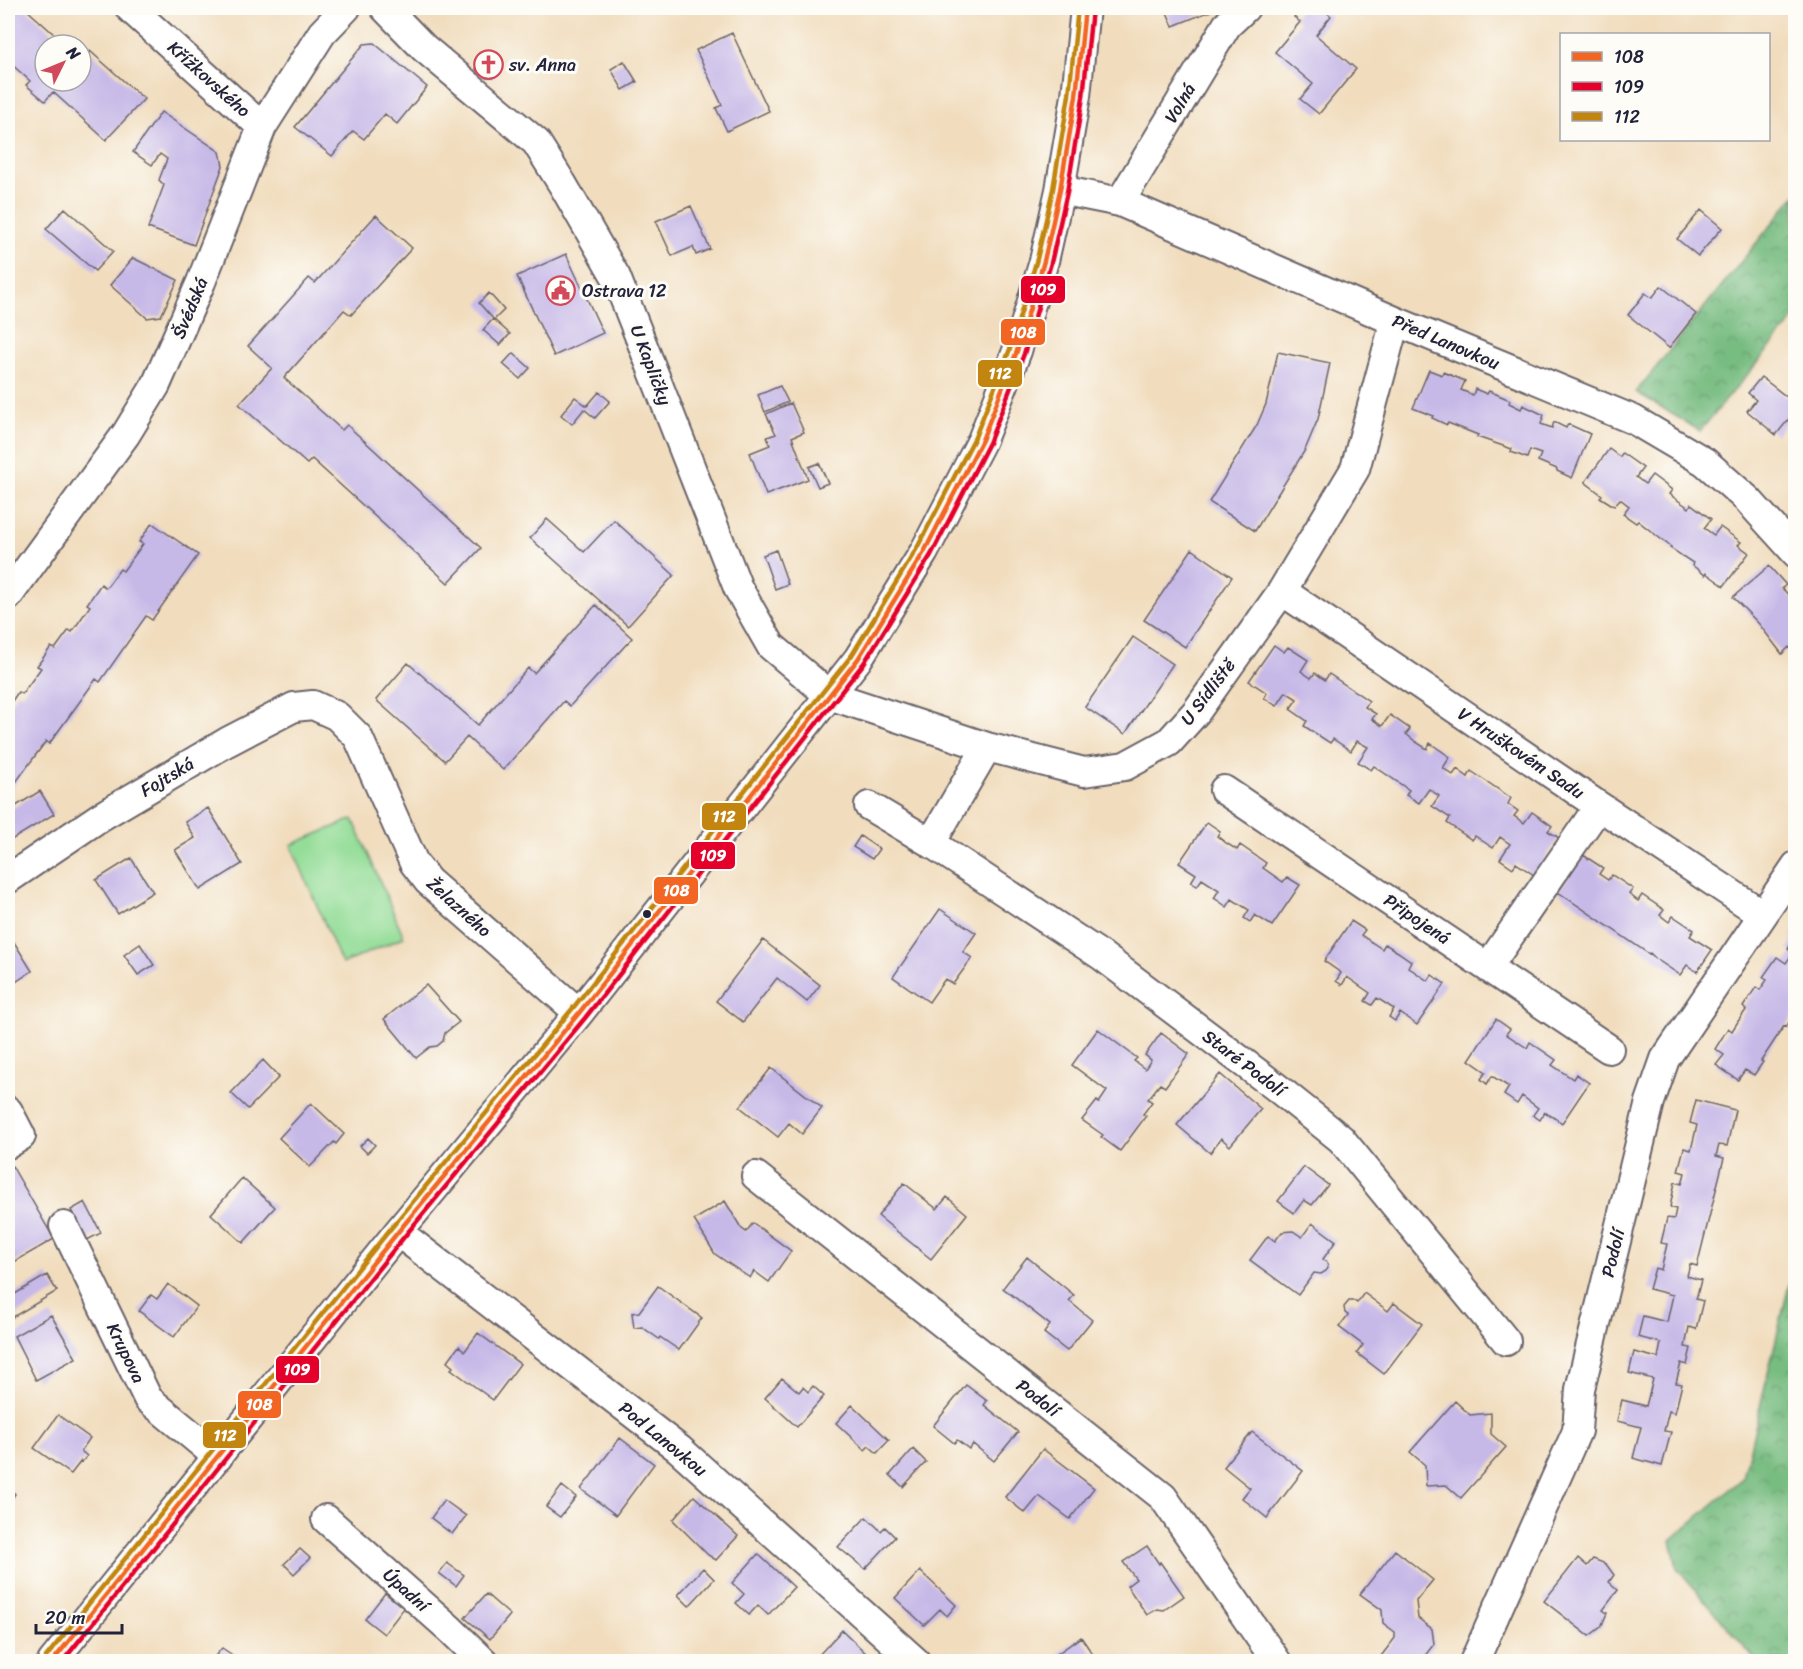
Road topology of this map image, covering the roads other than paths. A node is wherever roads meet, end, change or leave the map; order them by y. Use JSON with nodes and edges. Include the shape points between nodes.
{"nodes":[{"id":1,"x":130,"y":8,"type":"edge"},
{"id":2,"x":346,"y":8,"type":"edge"},
{"id":3,"x":385,"y":8,"type":"edge"},
{"id":4,"x":1085,"y":8,"type":"edge"},
{"id":5,"x":1245,"y":8,"type":"edge"},
{"id":6,"x":262,"y":127,"type":"junction"},
{"id":7,"x":1060,"y":190,"type":"junction"},
{"id":8,"x":1120,"y":202,"type":"junction"},
{"id":9,"x":1395,"y":321,"type":"junction"},
{"id":10,"x":1796,"y":553,"type":"edge"},
{"id":11,"x":1282,"y":591,"type":"junction"},
{"id":12,"x":8,"y":596,"type":"edge"},
{"id":13,"x":829,"y":695,"type":"junction"},
{"id":14,"x":337,"y":716,"type":"joint"},
{"id":15,"x":987,"y":747,"type":"junction"},
{"id":16,"x":1224,"y":790,"type":"dead end"},
{"id":17,"x":869,"y":806,"type":"dead end"},
{"id":18,"x":1599,"y":806,"type":"junction"},
{"id":19,"x":931,"y":843,"type":"junction"},
{"id":20,"x":1796,"y":866,"type":"edge"},
{"id":21,"x":8,"y":879,"type":"edge"},
{"id":22,"x":1762,"y":914,"type":"junction"},
{"id":23,"x":1488,"y":967,"type":"junction"},
{"id":24,"x":579,"y":1013,"type":"junction"},
{"id":25,"x":1609,"y":1049,"type":"dead end"},
{"id":26,"x":8,"y":1111,"type":"edge"},
{"id":27,"x":8,"y":1144,"type":"edge"},
{"id":28,"x":756,"y":1176,"type":"dead end"},
{"id":29,"x":64,"y":1226,"type":"dead end"},
{"id":30,"x":398,"y":1232,"type":"junction"},
{"id":31,"x":1506,"y":1341,"type":"dead end"},
{"id":32,"x":218,"y":1457,"type":"junction"},
{"id":33,"x":326,"y":1519,"type":"dead end"},
{"id":34,"x":59,"y":1659,"type":"edge"},
{"id":35,"x":484,"y":1662,"type":"edge"},
{"id":36,"x":916,"y":1662,"type":"edge"},
{"id":37,"x":1278,"y":1662,"type":"edge"},
{"id":38,"x":1474,"y":1662,"type":"edge"}],
"edges":[{"from":1,"to":6,"type":"street","name":"Křížkovského"},
{"from":2,"to":6,"type":"street","name":"Švédská","via":[[322,33]]},
{"from":3,"to":13,"type":"street","name":"U Kapličky","via":[[424,48],[536,142],[616,278],[738,588],[771,646]]},
{"from":4,"to":7,"type":"street","via":[[1076,96]]},
{"from":5,"to":8,"type":"street","name":"Volná","via":[[1227,25]]},
{"from":6,"to":12,"type":"street","name":"Švédská","via":[[156,385],[126,435]]},
{"from":7,"to":8,"type":"street","name":"Před Lanovkou"},
{"from":7,"to":13,"type":"street","via":[[1017,351],[982,440],[924,552],[858,659]]},
{"from":8,"to":9,"type":"street","name":"Před Lanovkou"},
{"from":9,"to":10,"type":"street","name":"Před Lanovkou","via":[[1634,420],[1706,462],[1749,500]]},
{"from":9,"to":11,"type":"street","name":"U Sídliště","via":[[1355,469]]},
{"from":11,"to":15,"type":"street","name":"U Sídliště","via":[[1196,712],[1168,742],[1125,766],[1083,772]]},
{"from":11,"to":18,"type":"street","name":"V Hruškovém Sadu"},
{"from":13,"to":15,"type":"street","name":"U Sídliště"},
{"from":13,"to":24,"type":"street"},
{"from":14,"to":21,"type":"street","name":"Fojtská","via":[[314,705],[294,707],[100,818]]},
{"from":14,"to":24,"type":"street","name":"Želazného","via":[[358,737],[414,863],[428,881]]},
{"from":15,"to":19,"type":"street"},
{"from":16,"to":23,"type":"street","name":"Připojená"},
{"from":17,"to":19,"type":"street","name":"Staré Podolí"},
{"from":18,"to":22,"type":"street","name":"V Hruškovém Sadu"},
{"from":18,"to":23,"type":"street"},
{"from":19,"to":31,"type":"street","name":"Staré Podolí","via":[[1102,957],[1341,1139]]},
{"from":20,"to":22,"type":"street","name":"Podolí"},
{"from":22,"to":38,"type":"street","name":"Podolí","via":[[1665,1059],[1650,1102],[1580,1389],[1577,1431]]},
{"from":23,"to":25,"type":"street","name":"Připojená"},
{"from":24,"to":30,"type":"street"},
{"from":26,"to":27,"type":"street","via":[[21,1136]]},
{"from":28,"to":37,"type":"street","name":"Podolí","via":[[1163,1497]]},
{"from":29,"to":32,"type":"street","name":"Krupova","via":[[148,1399]]},
{"from":30,"to":32,"type":"street"},
{"from":30,"to":36,"type":"street","name":"Pod Lanovkou","via":[[679,1449]]},
{"from":32,"to":34,"type":"street"},
{"from":33,"to":35,"type":"street","name":"Úpadní"}]}
